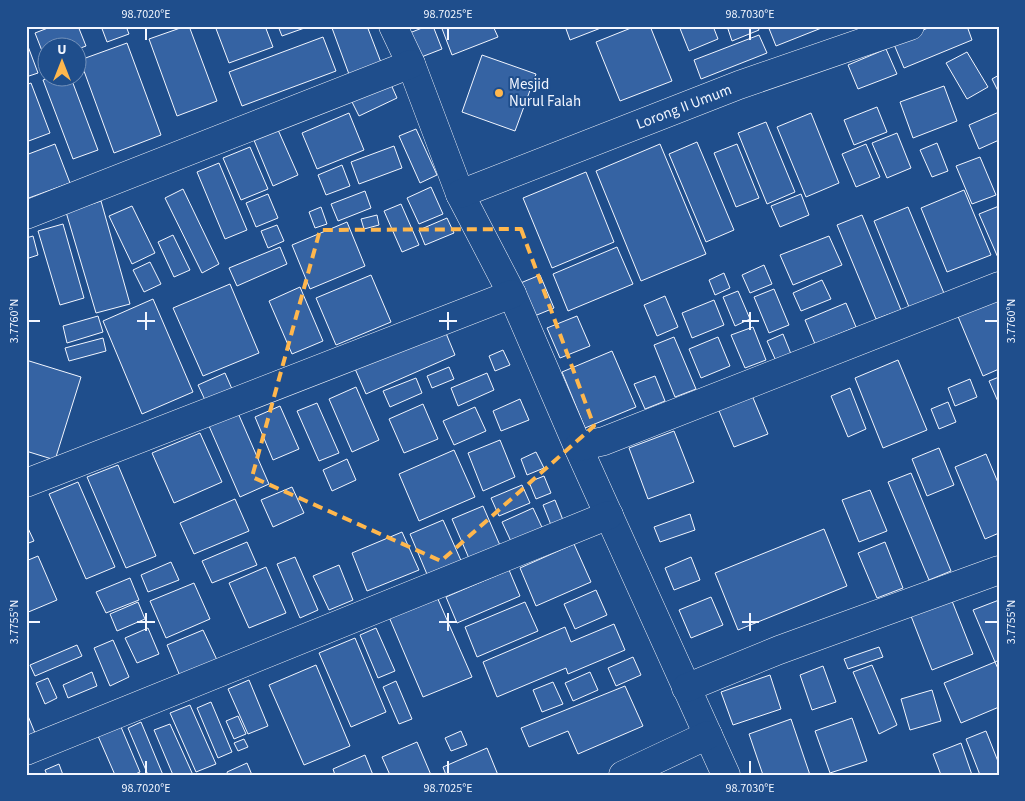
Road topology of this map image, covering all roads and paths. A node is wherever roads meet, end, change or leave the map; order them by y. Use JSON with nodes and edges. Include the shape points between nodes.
{"nodes":[{"id":1,"x":393,"y":26,"type":"edge"},
{"id":2,"x":910,"y":26,"type":"edge"},
{"id":3,"x":411,"y":64,"type":"junction"},
{"id":4,"x":460,"y":194,"type":"junction"},
{"id":5,"x":26,"y":215,"type":"edge"},
{"id":6,"x":999,"y":286,"type":"edge"},
{"id":7,"x":512,"y":294,"type":"junction"},
{"id":8,"x":578,"y":447,"type":"junction"},
{"id":9,"x":26,"y":482,"type":"edge"},
{"id":10,"x":609,"y":515,"type":"junction"},
{"id":11,"x":999,"y":570,"type":"edge"},
{"id":12,"x":686,"y":688,"type":"junction"},
{"id":13,"x":708,"y":735,"type":"junction"},
{"id":14,"x":26,"y":750,"type":"edge"},
{"id":15,"x":623,"y":775,"type":"edge"},
{"id":16,"x":726,"y":775,"type":"edge"}],
"edges":[{"from":1,"to":3,"type":"street"},
{"from":2,"to":4,"type":"street","name":"Lorong II Umum","via":[[739,85]]},
{"from":3,"to":4,"type":"street"},
{"from":3,"to":5,"type":"street"},
{"from":4,"to":7,"type":"street"},
{"from":6,"to":8,"type":"street","via":[[604,441]]},
{"from":7,"to":8,"type":"street"},
{"from":7,"to":9,"type":"street"},
{"from":8,"to":10,"type":"street"},
{"from":10,"to":12,"type":"street"},
{"from":10,"to":14,"type":"street"},
{"from":11,"to":12,"type":"street","via":[[779,650]]},
{"from":12,"to":13,"type":"street"},
{"from":13,"to":15,"type":"street"},
{"from":13,"to":16,"type":"street"}]}
